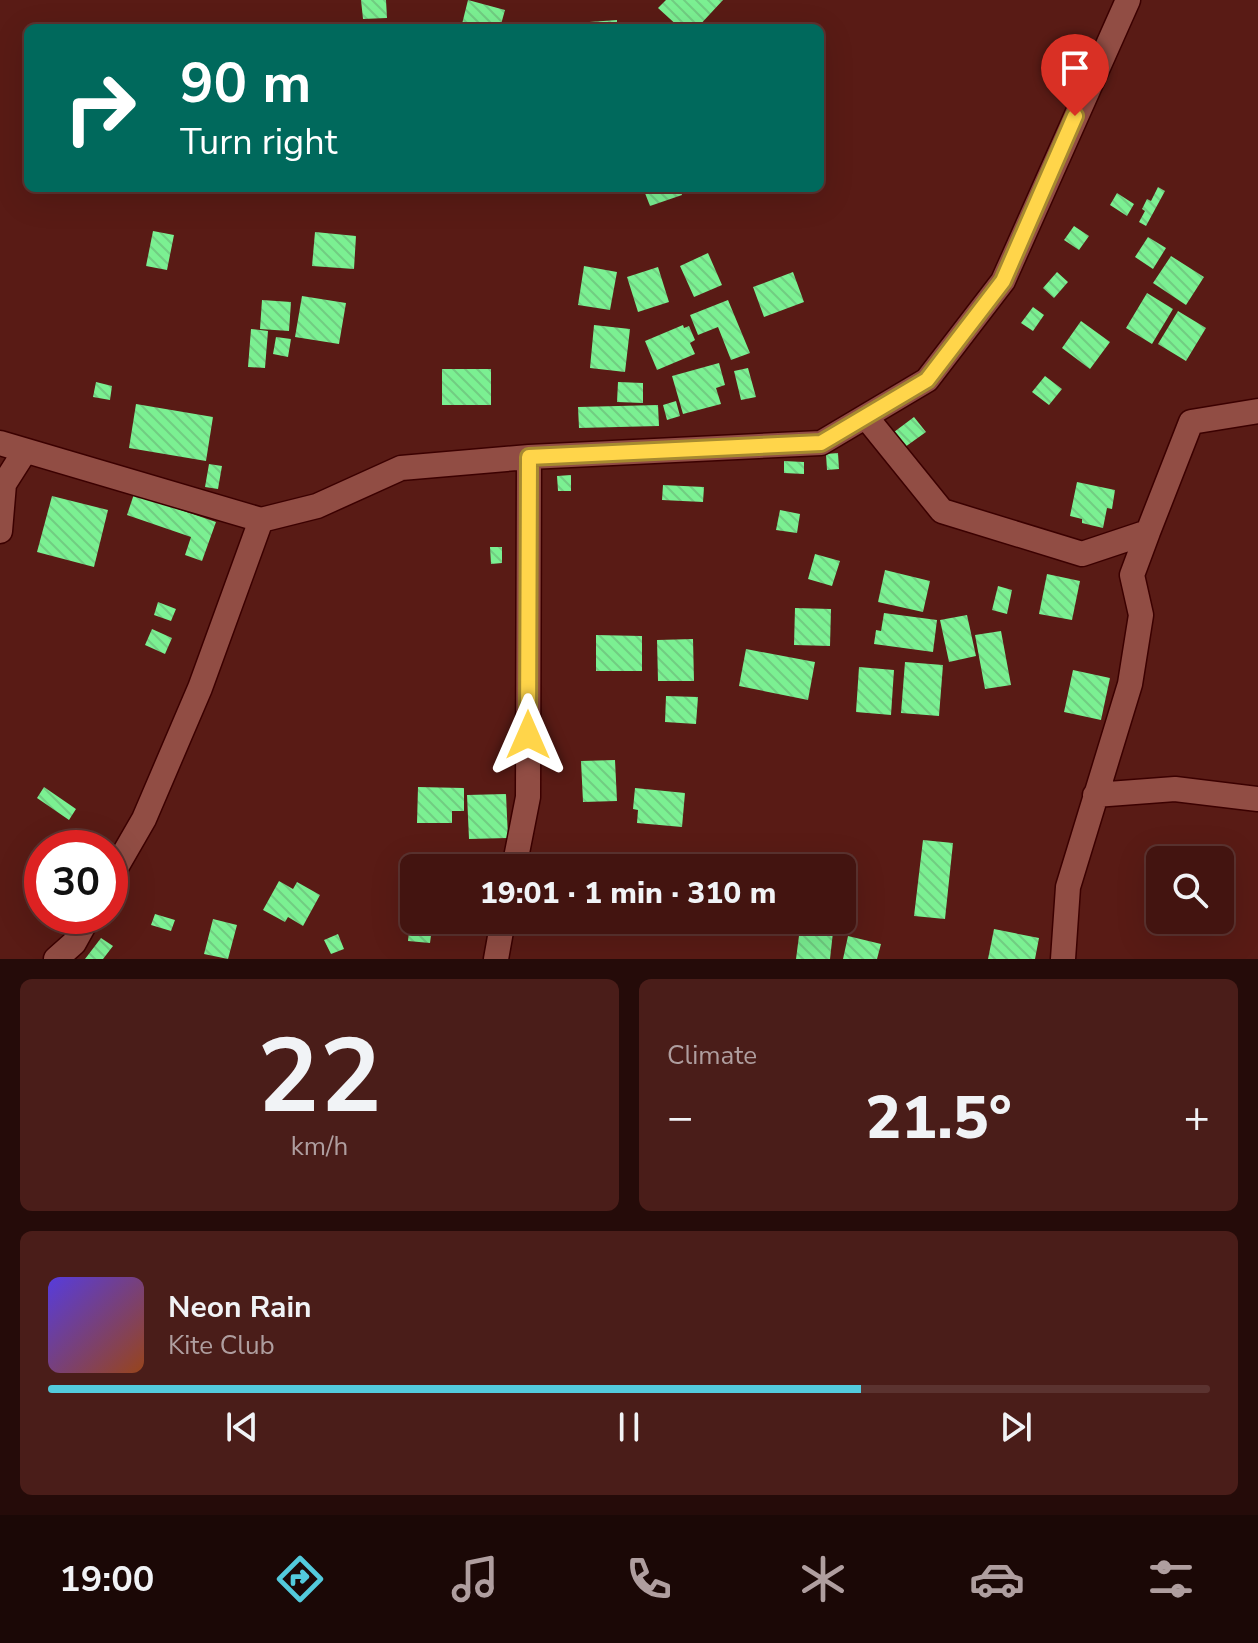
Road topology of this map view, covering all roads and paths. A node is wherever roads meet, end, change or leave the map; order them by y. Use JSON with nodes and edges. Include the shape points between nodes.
{"nodes":[{"id":1,"x":1128,"y":0,"type":"edge"},
{"id":2,"x":1258,"y":411,"type":"edge"},
{"id":3,"x":866,"y":417,"type":"junction"},
{"id":4,"x":0,"y":443,"type":"edge"},
{"id":5,"x":25,"y":451,"type":"junction"},
{"id":6,"x":529,"y":457,"type":"junction"},
{"id":7,"x":261,"y":520,"type":"junction"},
{"id":8,"x":0,"y":531,"type":"edge"},
{"id":9,"x":1148,"y":532,"type":"junction"},
{"id":10,"x":1095,"y":795,"type":"junction"},
{"id":11,"x":1258,"y":799,"type":"edge"},
{"id":12,"x":128,"y":847,"type":"edge"},
{"id":13,"x":517,"y":854,"type":"edge"},
{"id":14,"x":79,"y":934,"type":"edge"},
{"id":15,"x":500,"y":934,"type":"edge"},
{"id":16,"x":56,"y":959,"type":"edge"},
{"id":17,"x":496,"y":959,"type":"edge"},
{"id":18,"x":1063,"y":959,"type":"edge"}],
"edges":[{"from":1,"to":3,"type":"street","via":[[1003,281],[927,380]]},
{"from":2,"to":9,"type":"street","via":[[1191,422]]},
{"from":3,"to":6,"type":"street","via":[[821,443]]},
{"from":3,"to":9,"type":"street","via":[[942,511],[1082,554]]},
{"from":4,"to":5,"type":"street"},
{"from":5,"to":7,"type":"street"},
{"from":5,"to":8,"type":"street","via":[[4,484]]},
{"from":6,"to":7,"type":"street","via":[[401,468],[317,506]]},
{"from":6,"to":13,"type":"street","via":[[528,797]]},
{"from":7,"to":12,"type":"street","via":[[200,688]]},
{"from":9,"to":10,"type":"street","via":[[1132,575],[1141,615],[1130,684]]},
{"from":10,"to":11,"type":"street","via":[[1175,789]]},
{"from":10,"to":18,"type":"street","via":[[1068,887]]},
{"from":14,"to":16,"type":"street"},
{"from":15,"to":17,"type":"street"}]}
